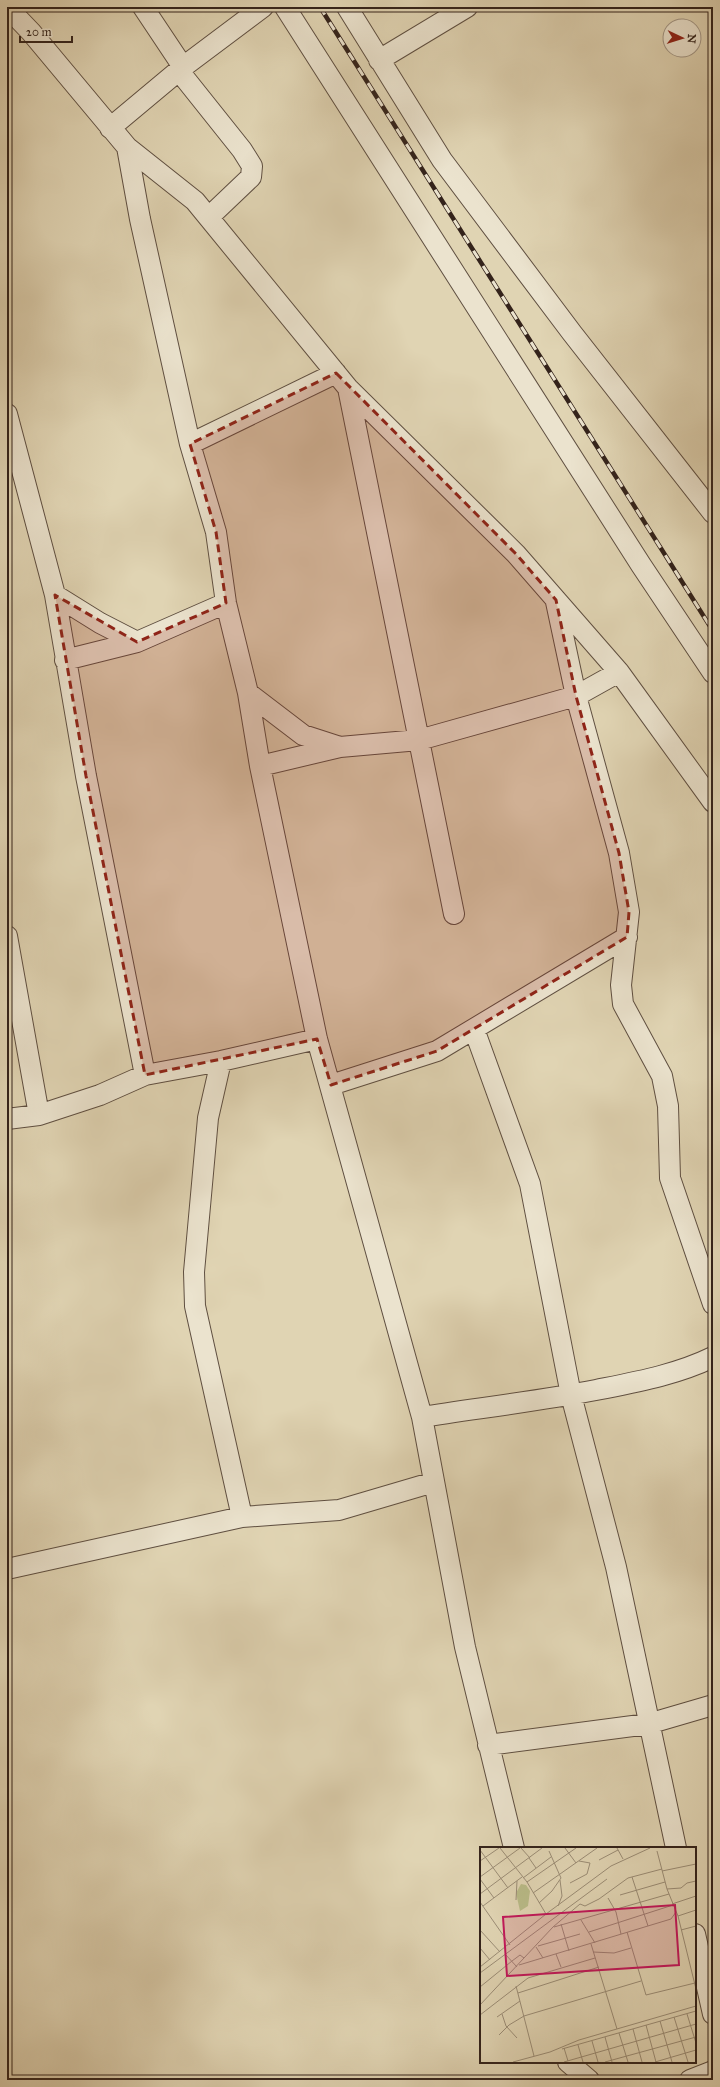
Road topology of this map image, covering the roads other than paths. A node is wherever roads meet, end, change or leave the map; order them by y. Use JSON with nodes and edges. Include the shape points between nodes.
{"nodes":[{"id":1,"x":7,"y":7,"type":"edge"},
{"id":2,"x":143,"y":7,"type":"edge"},
{"id":3,"x":263,"y":7,"type":"edge"},
{"id":4,"x":285,"y":7,"type":"edge"},
{"id":5,"x":347,"y":7,"type":"edge"},
{"id":6,"x":467,"y":7,"type":"edge"},
{"id":7,"x":378,"y":60,"type":"junction"},
{"id":8,"x":181,"y":69,"type":"junction"},
{"id":9,"x":110,"y":128,"type":"junction"},
{"id":10,"x":127,"y":147,"type":"junction"},
{"id":11,"x":209,"y":217,"type":"junction"},
{"id":12,"x":342,"y":381,"type":"junction"},
{"id":13,"x":7,"y":414,"type":"edge"},
{"id":14,"x":190,"y":444,"type":"junction"},
{"id":15,"x":713,"y":513,"type":"edge"},
{"id":16,"x":55,"y":595,"type":"junction"},
{"id":17,"x":556,"y":600,"type":"junction"},
{"id":18,"x":226,"y":603,"type":"junction"},
{"id":19,"x":137,"y":642,"type":"junction"},
{"id":20,"x":65,"y":660,"type":"junction"},
{"id":21,"x":619,"y":672,"type":"junction"},
{"id":22,"x":713,"y":673,"type":"edge"},
{"id":23,"x":248,"y":693,"type":"junction"},
{"id":24,"x":576,"y":696,"type":"junction"},
{"id":25,"x":419,"y":740,"type":"junction"},
{"id":26,"x":340,"y":747,"type":"junction"},
{"id":27,"x":260,"y":766,"type":"junction"},
{"id":28,"x":713,"y":802,"type":"edge"},
{"id":29,"x":454,"y":914,"type":"dead end"},
{"id":30,"x":7,"y":936,"type":"edge"},
{"id":31,"x":627,"y":937,"type":"junction"},
{"id":32,"x":474,"y":1029,"type":"junction"},
{"id":33,"x":317,"y":1039,"type":"junction"},
{"id":34,"x":221,"y":1061,"type":"junction"},
{"id":35,"x":146,"y":1075,"type":"junction"},
{"id":36,"x":331,"y":1086,"type":"junction"},
{"id":37,"x":39,"y":1115,"type":"junction"},
{"id":38,"x":7,"y":1119,"type":"edge"},
{"id":39,"x":713,"y":1304,"type":"edge"},
{"id":40,"x":713,"y":1357,"type":"edge"},
{"id":41,"x":571,"y":1395,"type":"junction"},
{"id":42,"x":422,"y":1417,"type":"junction"},
{"id":43,"x":434,"y":1482,"type":"junction"},
{"id":44,"x":242,"y":1517,"type":"junction"},
{"id":45,"x":7,"y":1569,"type":"edge"},
{"id":46,"x":713,"y":1705,"type":"edge"},
{"id":47,"x":648,"y":1724,"type":"junction"},
{"id":48,"x":488,"y":1745,"type":"junction"},
{"id":49,"x":514,"y":1847,"type":"edge"},
{"id":50,"x":676,"y":1847,"type":"edge"},
{"id":51,"x":696,"y":1938,"type":"edge"},
{"id":52,"x":713,"y":2014,"type":"edge"},
{"id":53,"x":569,"y":2063,"type":"edge"},
{"id":54,"x":713,"y":2071,"type":"edge"},
{"id":55,"x":589,"y":2080,"type":"edge"},
{"id":56,"x":690,"y":2080,"type":"edge"}],
"edges":[{"from":1,"to":9,"type":"street","via":[[31,32]]},
{"from":2,"to":8,"type":"street"},
{"from":3,"to":8,"type":"street"},
{"from":4,"to":22,"type":"street","via":[[637,559]]},
{"from":5,"to":7,"type":"street"},
{"from":6,"to":7,"type":"street"},
{"from":7,"to":15,"type":"street","via":[[442,160],[572,333]]},
{"from":8,"to":9,"type":"street"},
{"from":8,"to":11,"type":"street","via":[[252,166],[251,177]]},
{"from":9,"to":10,"type":"street"},
{"from":10,"to":11,"type":"street","via":[[195,201]]},
{"from":10,"to":14,"type":"street","via":[[140,219]]},
{"from":11,"to":12,"type":"street"},
{"from":12,"to":14,"type":"street"},
{"from":12,"to":17,"type":"street","via":[[516,554]]},
{"from":12,"to":25,"type":"street"},
{"from":13,"to":16,"type":"street"},
{"from":14,"to":18,"type":"street","via":[[216,532]]},
{"from":16,"to":19,"type":"street"},
{"from":16,"to":20,"type":"street"},
{"from":17,"to":21,"type":"street"},
{"from":17,"to":24,"type":"street"},
{"from":18,"to":19,"type":"street"},
{"from":18,"to":23,"type":"street"},
{"from":19,"to":20,"type":"street"},
{"from":20,"to":35,"type":"street"},
{"from":21,"to":24,"type":"street"},
{"from":21,"to":28,"type":"street"},
{"from":23,"to":26,"type":"street","via":[[303,734]]},
{"from":23,"to":27,"type":"street"},
{"from":24,"to":25,"type":"street"},
{"from":24,"to":31,"type":"street","via":[[619,854],[629,912]]},
{"from":25,"to":26,"type":"street"},
{"from":25,"to":29,"type":"street"},
{"from":26,"to":27,"type":"street"},
{"from":27,"to":33,"type":"street"},
{"from":30,"to":37,"type":"street"},
{"from":31,"to":32,"type":"street"},
{"from":31,"to":39,"type":"street","via":[[621,985],[623,1004],[662,1076],[668,1106],[670,1178]]},
{"from":32,"to":36,"type":"street","via":[[437,1051]]},
{"from":32,"to":41,"type":"street","via":[[530,1184]]},
{"from":33,"to":34,"type":"street"},
{"from":33,"to":36,"type":"street"},
{"from":34,"to":35,"type":"street"},
{"from":34,"to":44,"type":"street","via":[[208,1118],[194,1272],[195,1306]]},
{"from":35,"to":37,"type":"street","via":[[100,1095]]},
{"from":36,"to":42,"type":"street"},
{"from":37,"to":38,"type":"street"},
{"from":40,"to":41,"type":"street","via":[[691,1368],[638,1382]]},
{"from":41,"to":42,"type":"street"},
{"from":41,"to":47,"type":"street","via":[[616,1567]]},
{"from":42,"to":43,"type":"street"},
{"from":43,"to":44,"type":"street","via":[[339,1510]]},
{"from":43,"to":48,"type":"street","via":[[465,1647]]},
{"from":44,"to":45,"type":"street"},
{"from":46,"to":47,"type":"street"},
{"from":47,"to":48,"type":"street"},
{"from":47,"to":50,"type":"street"},
{"from":48,"to":49,"type":"street"},
{"from":51,"to":52,"type":"street"},
{"from":53,"to":55,"type":"street"},
{"from":54,"to":56,"type":"street"}]}
